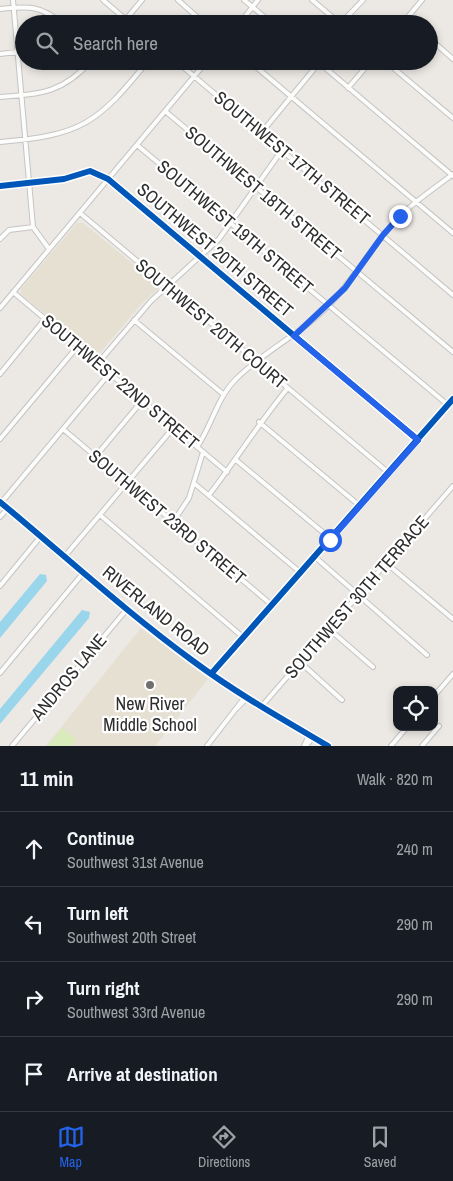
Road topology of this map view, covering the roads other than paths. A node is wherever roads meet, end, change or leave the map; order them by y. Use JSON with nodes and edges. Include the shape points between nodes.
{"nodes":[{"id":1,"x":13,"y":0,"type":"edge"},
{"id":2,"x":103,"y":0,"type":"edge"},
{"id":3,"x":142,"y":0,"type":"edge"},
{"id":4,"x":178,"y":0,"type":"edge"},
{"id":5,"x":244,"y":0,"type":"edge"},
{"id":6,"x":258,"y":0,"type":"edge"},
{"id":7,"x":312,"y":0,"type":"edge"},
{"id":8,"x":363,"y":0,"type":"edge"},
{"id":9,"x":422,"y":0,"type":"edge"},
{"id":10,"x":14,"y":7,"type":"junction"},
{"id":11,"x":253,"y":7,"type":"junction"},
{"id":12,"x":0,"y":9,"type":"edge"},
{"id":13,"x":50,"y":15,"type":"edge"},
{"id":14,"x":121,"y":15,"type":"edge"},
{"id":15,"x":129,"y":15,"type":"edge"},
{"id":16,"x":195,"y":15,"type":"edge"},
{"id":17,"x":246,"y":15,"type":"edge"},
{"id":18,"x":262,"y":15,"type":"edge"},
{"id":19,"x":330,"y":15,"type":"edge"},
{"id":20,"x":349,"y":15,"type":"edge"},
{"id":21,"x":409,"y":15,"type":"edge"},
{"id":22,"x":15,"y":18,"type":"edge"},
{"id":23,"x":438,"y":46,"type":"edge"},
{"id":24,"x":15,"y":53,"type":"edge"},
{"id":25,"x":0,"y":54,"type":"edge"},
{"id":26,"x":453,"y":59,"type":"edge"},
{"id":27,"x":19,"y":70,"type":"edge"},
{"id":28,"x":83,"y":70,"type":"edge"},
{"id":29,"x":141,"y":70,"type":"edge"},
{"id":30,"x":187,"y":70,"type":"edge"},
{"id":31,"x":199,"y":70,"type":"edge"},
{"id":32,"x":260,"y":70,"type":"edge"},
{"id":33,"x":312,"y":70,"type":"edge"},
{"id":34,"x":327,"y":70,"type":"edge"},
{"id":35,"x":363,"y":70,"type":"edge"},
{"id":36,"x":397,"y":70,"type":"edge"},
{"id":37,"x":194,"y":76,"type":"junction"},
{"id":38,"x":348,"y":88,"type":"junction"},
{"id":39,"x":21,"y":95,"type":"junction"},
{"id":40,"x":291,"y":96,"type":"junction"},
{"id":41,"x":0,"y":97,"type":"edge"},
{"id":42,"x":165,"y":111,"type":"junction"},
{"id":43,"x":453,"y":118,"type":"edge"},
{"id":44,"x":262,"y":132,"type":"junction"},
{"id":45,"x":26,"y":140,"type":"junction"},
{"id":46,"x":0,"y":142,"type":"edge"},
{"id":47,"x":137,"y":144,"type":"junction"},
{"id":48,"x":282,"y":150,"type":"junction"},
{"id":49,"x":453,"y":175,"type":"edge"},
{"id":50,"x":108,"y":179,"type":"junction"},
{"id":51,"x":29,"y":183,"type":"junction"},
{"id":52,"x":0,"y":186,"type":"edge"},
{"id":53,"x":256,"y":187,"type":"junction"},
{"id":54,"x":416,"y":202,"type":"junction"},
{"id":55,"x":80,"y":213,"type":"junction"},
{"id":56,"x":231,"y":224,"type":"junction"},
{"id":57,"x":33,"y":227,"type":"junction"},
{"id":58,"x":453,"y":233,"type":"edge"},
{"id":59,"x":383,"y":235,"type":"junction"},
{"id":60,"x":0,"y":239,"type":"edge"},
{"id":61,"x":49,"y":249,"type":"junction"},
{"id":62,"x":201,"y":256,"type":"junction"},
{"id":63,"x":357,"y":272,"type":"junction"},
{"id":64,"x":167,"y":287,"type":"junction"},
{"id":65,"x":13,"y":292,"type":"junction"},
{"id":66,"x":453,"y":295,"type":"edge"},
{"id":67,"x":329,"y":305,"type":"junction"},
{"id":68,"x":0,"y":308,"type":"edge"},
{"id":69,"x":45,"y":320,"type":"junction"},
{"id":70,"x":134,"y":320,"type":"junction"},
{"id":71,"x":294,"y":336,"type":"junction"},
{"id":72,"x":77,"y":347,"type":"junction"},
{"id":73,"x":453,"y":352,"type":"edge"},
{"id":74,"x":256,"y":362,"type":"junction"},
{"id":75,"x":98,"y":363,"type":"junction"},
{"id":76,"x":0,"y":374,"type":"edge"},
{"id":77,"x":109,"y":374,"type":"junction"},
{"id":78,"x":287,"y":389,"type":"junction"},
{"id":79,"x":223,"y":394,"type":"junction"},
{"id":80,"x":453,"y":399,"type":"edge"},
{"id":81,"x":142,"y":401,"type":"junction"},
{"id":82,"x":448,"y":406,"type":"junction"},
{"id":83,"x":259,"y":422,"type":"junction"},
{"id":84,"x":174,"y":428,"type":"junction"},
{"id":85,"x":63,"y":429,"type":"junction"},
{"id":86,"x":0,"y":439,"type":"edge"},
{"id":87,"x":418,"y":440,"type":"junction"},
{"id":88,"x":197,"y":447,"type":"junction"},
{"id":89,"x":203,"y":452,"type":"junction"},
{"id":90,"x":95,"y":457,"type":"junction"},
{"id":91,"x":236,"y":460,"type":"junction"},
{"id":92,"x":227,"y":472,"type":"junction"},
{"id":93,"x":389,"y":473,"type":"junction"},
{"id":94,"x":127,"y":483,"type":"junction"},
{"id":95,"x":195,"y":484,"type":"junction"},
{"id":96,"x":453,"y":486,"type":"edge"},
{"id":97,"x":209,"y":495,"type":"junction"},
{"id":98,"x":0,"y":502,"type":"edge"},
{"id":99,"x":360,"y":506,"type":"junction"},
{"id":100,"x":8,"y":508,"type":"junction"},
{"id":101,"x":100,"y":515,"type":"junction"},
{"id":102,"x":0,"y":517,"type":"edge"},
{"id":103,"x":173,"y":522,"type":"junction"},
{"id":104,"x":41,"y":536,"type":"junction"},
{"id":105,"x":331,"y":539,"type":"junction"},
{"id":106,"x":65,"y":556,"type":"junction"},
{"id":107,"x":316,"y":557,"type":"junction"},
{"id":108,"x":386,"y":563,"type":"junction"},
{"id":109,"x":84,"y":572,"type":"junction"},
{"id":110,"x":301,"y":572,"type":"junction"},
{"id":111,"x":0,"y":586,"type":"edge"},
{"id":112,"x":358,"y":596,"type":"junction"},
{"id":113,"x":272,"y":606,"type":"junction"},
{"id":114,"x":127,"y":609,"type":"junction"},
{"id":115,"x":453,"y":618,"type":"edge"},
{"id":116,"x":328,"y":629,"type":"junction"},
{"id":117,"x":244,"y":638,"type":"junction"},
{"id":118,"x":427,"y":655,"type":"dead end"},
{"id":119,"x":300,"y":662,"type":"junction"},
{"id":120,"x":373,"y":667,"type":"dead end"},
{"id":121,"x":0,"y":673,"type":"edge"},
{"id":122,"x":211,"y":674,"type":"junction"},
{"id":123,"x":453,"y":674,"type":"edge"},
{"id":124,"x":438,"y":691,"type":"edge"},
{"id":125,"x":246,"y":698,"type":"junction"},
{"id":126,"x":342,"y":700,"type":"dead end"},
{"id":127,"x":261,"y":707,"type":"junction"},
{"id":128,"x":439,"y":726,"type":"dead end"},
{"id":129,"x":404,"y":731,"type":"edge"},
{"id":130,"x":311,"y":736,"type":"junction"},
{"id":131,"x":12,"y":746,"type":"edge"},
{"id":132,"x":207,"y":746,"type":"edge"},
{"id":133,"x":305,"y":746,"type":"edge"},
{"id":134,"x":328,"y":746,"type":"edge"},
{"id":135,"x":391,"y":746,"type":"edge"},
{"id":136,"x":422,"y":746,"type":"edge"}],
"edges":[{"from":1,"to":10,"type":"street"},
{"from":2,"to":14,"type":"street"},
{"from":3,"to":15,"type":"street"},
{"from":4,"to":16,"type":"street"},
{"from":5,"to":11,"type":"street"},
{"from":6,"to":11,"type":"street"},
{"from":7,"to":19,"type":"street"},
{"from":8,"to":20,"type":"street"},
{"from":9,"to":21,"type":"street"},
{"from":10,"to":12,"type":"street"},
{"from":10,"to":13,"type":"street","via":[[31,6]]},
{"from":10,"to":22,"type":"street"},
{"from":11,"to":17,"type":"street"},
{"from":11,"to":18,"type":"street"},
{"from":23,"to":26,"type":"street"},
{"from":24,"to":25,"type":"street"},
{"from":27,"to":39,"type":"street"},
{"from":28,"to":39,"type":"street","via":[[62,86],[42,93]]},
{"from":29,"to":45,"type":"street","via":[[116,100],[83,125],[64,133]]},
{"from":30,"to":37,"type":"street","name":"SOUTHWEST 17TH STREET"},
{"from":31,"to":37,"type":"street"},
{"from":32,"to":40,"type":"street"},
{"from":33,"to":40,"type":"street"},
{"from":34,"to":38,"type":"street"},
{"from":35,"to":38,"type":"street"},
{"from":36,"to":43,"type":"street"},
{"from":37,"to":42,"type":"street"},
{"from":37,"to":44,"type":"street","name":"SOUTHWEST 17TH STREET"},
{"from":38,"to":49,"type":"street"},
{"from":39,"to":41,"type":"street"},
{"from":39,"to":45,"type":"street"},
{"from":40,"to":44,"type":"street"},
{"from":40,"to":54,"type":"street"},
{"from":42,"to":47,"type":"street"},
{"from":42,"to":53,"type":"street","name":"SOUTHWEST 18TH STREET"},
{"from":44,"to":48,"type":"street","name":"SOUTHWEST 17TH STREET"},
{"from":45,"to":46,"type":"street"},
{"from":45,"to":51,"type":"street"},
{"from":47,"to":50,"type":"street"},
{"from":47,"to":56,"type":"street","name":"SOUTHWEST 19TH STREET"},
{"from":48,"to":53,"type":"street"},
{"from":48,"to":59,"type":"street","name":"SOUTHWEST 17TH STREET"},
{"from":49,"to":54,"type":"street"},
{"from":50,"to":51,"type":"street","via":[[90,171],[64,179]]},
{"from":50,"to":55,"type":"street"},
{"from":50,"to":62,"type":"street","name":"SOUTHWEST 20TH STREET"},
{"from":51,"to":52,"type":"street"},
{"from":51,"to":57,"type":"street"},
{"from":53,"to":56,"type":"street"},
{"from":53,"to":63,"type":"street","name":"SOUTHWEST 18TH STREET"},
{"from":54,"to":58,"type":"street"},
{"from":54,"to":59,"type":"street"},
{"from":55,"to":61,"type":"street"},
{"from":55,"to":64,"type":"street","name":"SOUTHWEST 20TH COURT"},
{"from":56,"to":62,"type":"street"},
{"from":56,"to":67,"type":"street","name":"SOUTHWEST 19TH STREET"},
{"from":57,"to":60,"type":"street","via":[[9,230]]},
{"from":57,"to":61,"type":"street"},
{"from":59,"to":63,"type":"street"},
{"from":59,"to":66,"type":"street","name":"SOUTHWEST 17TH STREET"},
{"from":61,"to":65,"type":"street"},
{"from":62,"to":64,"type":"street"},
{"from":62,"to":71,"type":"street","name":"SOUTHWEST 20TH STREET"},
{"from":63,"to":67,"type":"street"},
{"from":63,"to":73,"type":"street","name":"SOUTHWEST 18TH STREET"},
{"from":64,"to":70,"type":"street"},
{"from":64,"to":74,"type":"street","name":"SOUTHWEST 20TH COURT"},
{"from":65,"to":68,"type":"street"},
{"from":65,"to":69,"type":"street","name":"SOUTHWEST 22ND STREET"},
{"from":67,"to":71,"type":"street"},
{"from":67,"to":82,"type":"street","name":"SOUTHWEST 19TH STREET"},
{"from":69,"to":72,"type":"street","name":"SOUTHWEST 22ND STREET"},
{"from":69,"to":76,"type":"street"},
{"from":70,"to":75,"type":"street"},
{"from":70,"to":79,"type":"street"},
{"from":71,"to":74,"type":"street"},
{"from":71,"to":87,"type":"street","name":"SOUTHWEST 20TH STREET"},
{"from":72,"to":75,"type":"street","name":"SOUTHWEST 22ND STREET"},
{"from":72,"to":86,"type":"street"},
{"from":74,"to":78,"type":"street","name":"SOUTHWEST 20TH COURT"},
{"from":74,"to":79,"type":"street"},
{"from":75,"to":77,"type":"street","name":"SOUTHWEST 22ND STREET"},
{"from":77,"to":81,"type":"street","name":"SOUTHWEST 22ND STREET"},
{"from":77,"to":85,"type":"street"},
{"from":78,"to":83,"type":"street"},
{"from":78,"to":93,"type":"street","name":"SOUTHWEST 20TH COURT"},
{"from":79,"to":88,"type":"street"},
{"from":80,"to":82,"type":"street"},
{"from":81,"to":84,"type":"street","name":"SOUTHWEST 22ND STREET"},
{"from":81,"to":90,"type":"street"},
{"from":82,"to":87,"type":"street"},
{"from":83,"to":91,"type":"street"},
{"from":83,"to":99,"type":"street"},
{"from":84,"to":88,"type":"street","name":"SOUTHWEST 22ND STREET"},
{"from":84,"to":94,"type":"street"},
{"from":85,"to":90,"type":"street","name":"SOUTHWEST 23RD STREET"},
{"from":85,"to":98,"type":"street"},
{"from":87,"to":93,"type":"street"},
{"from":88,"to":89,"type":"street","name":"SOUTHWEST 22ND STREET"},
{"from":89,"to":92,"type":"street","name":"SOUTHWEST 22ND STREET"},
{"from":89,"to":95,"type":"street"},
{"from":90,"to":94,"type":"street","name":"SOUTHWEST 23RD STREET"},
{"from":91,"to":92,"type":"street"},
{"from":91,"to":105,"type":"street"},
{"from":92,"to":97,"type":"street"},
{"from":93,"to":99,"type":"street"},
{"from":94,"to":101,"type":"street"},
{"from":94,"to":103,"type":"street","name":"SOUTHWEST 23RD STREET"},
{"from":95,"to":97,"type":"street"},
{"from":95,"to":103,"type":"street"},
{"from":96,"to":108,"type":"street","name":"SOUTHWEST 30TH TERRACE"},
{"from":97,"to":110,"type":"street"},
{"from":98,"to":100,"type":"street","name":"RIVERLAND ROAD"},
{"from":99,"to":105,"type":"street"},
{"from":100,"to":102,"type":"street"},
{"from":100,"to":104,"type":"street","name":"RIVERLAND ROAD"},
{"from":101,"to":106,"type":"street"},
{"from":101,"to":117,"type":"street"},
{"from":103,"to":113,"type":"street","name":"SOUTHWEST 23RD STREET"},
{"from":104,"to":106,"type":"street","name":"RIVERLAND ROAD"},
{"from":104,"to":111,"type":"street"},
{"from":105,"to":107,"type":"street"},
{"from":106,"to":109,"type":"street","name":"RIVERLAND ROAD"},
{"from":107,"to":110,"type":"street"},
{"from":107,"to":112,"type":"street"},
{"from":108,"to":112,"type":"street","name":"SOUTHWEST 30TH TERRACE"},
{"from":108,"to":115,"type":"street"},
{"from":109,"to":114,"type":"street","name":"RIVERLAND ROAD"},
{"from":109,"to":121,"type":"street"},
{"from":110,"to":113,"type":"street"},
{"from":112,"to":116,"type":"street","name":"SOUTHWEST 30TH TERRACE"},
{"from":112,"to":118,"type":"street"},
{"from":113,"to":117,"type":"street"},
{"from":114,"to":122,"type":"street","name":"RIVERLAND ROAD"},
{"from":114,"to":131,"type":"street","name":"ANDROS LANE"},
{"from":116,"to":119,"type":"street","name":"SOUTHWEST 30TH TERRACE"},
{"from":116,"to":120,"type":"street"},
{"from":117,"to":122,"type":"street"},
{"from":119,"to":126,"type":"street"},
{"from":119,"to":127,"type":"street","name":"SOUTHWEST 30TH TERRACE"},
{"from":122,"to":125,"type":"street","name":"RIVERLAND ROAD"},
{"from":123,"to":124,"type":"street"},
{"from":125,"to":127,"type":"street","name":"RIVERLAND ROAD"},
{"from":125,"to":132,"type":"street"},
{"from":127,"to":130,"type":"street","name":"RIVERLAND ROAD"},
{"from":128,"to":136,"type":"street"},
{"from":129,"to":135,"type":"street"},
{"from":130,"to":133,"type":"street"},
{"from":130,"to":134,"type":"street","name":"RIVERLAND ROAD"}]}
